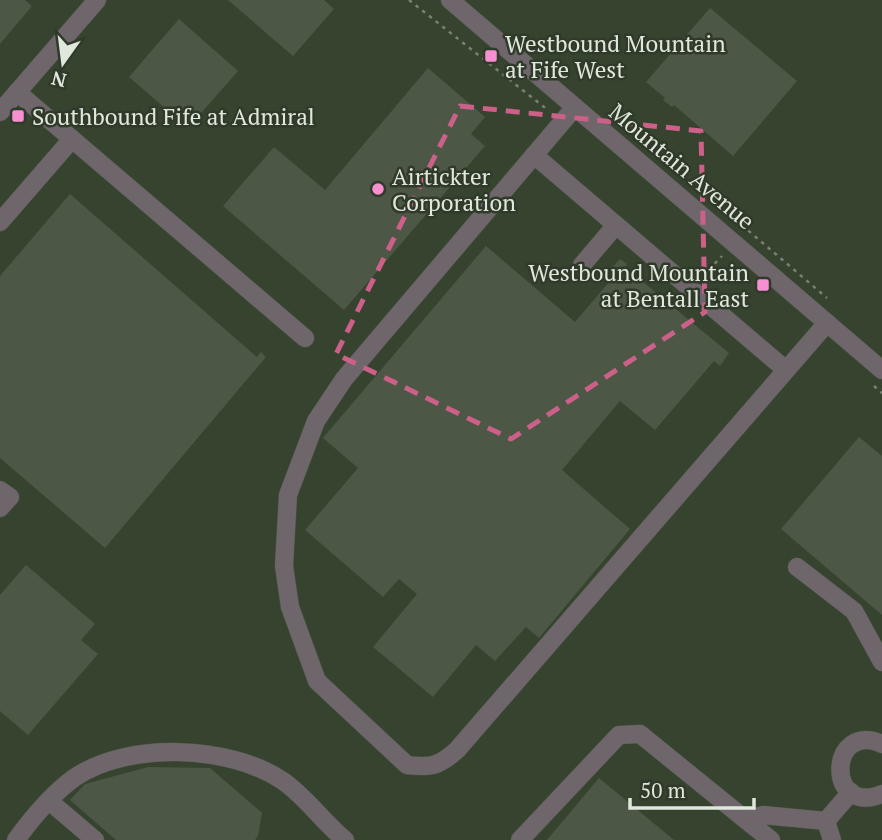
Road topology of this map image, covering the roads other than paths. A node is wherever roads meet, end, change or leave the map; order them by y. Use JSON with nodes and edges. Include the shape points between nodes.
{"nodes":[{"id":1,"x":450,"y":0,"type":"edge"},
{"id":2,"x":95,"y":1,"type":"edge"},
{"id":3,"x":17,"y":92,"type":"junction"},
{"id":4,"x":575,"y":107,"type":"junction"},
{"id":5,"x":0,"y":112,"type":"edge"},
{"id":6,"x":72,"y":139,"type":"junction"},
{"id":7,"x":534,"y":155,"type":"junction"},
{"id":8,"x":0,"y":222,"type":"edge"},
{"id":9,"x":616,"y":225,"type":"junction"},
{"id":10,"x":582,"y":265,"type":"dead end"},
{"id":11,"x":827,"y":323,"type":"junction"},
{"id":12,"x":305,"y":338,"type":"dead end"},
{"id":13,"x":786,"y":370,"type":"junction"},
{"id":14,"x":882,"y":370,"type":"edge"},
{"id":15,"x":0,"y":490,"type":"edge"},
{"id":16,"x":0,"y":508,"type":"edge"},
{"id":17,"x":797,"y":566,"type":"dead end"},
{"id":18,"x":882,"y":662,"type":"edge"},
{"id":19,"x":882,"y":744,"type":"edge"},
{"id":20,"x":851,"y":792,"type":"junction"},
{"id":21,"x":882,"y":794,"type":"edge"},
{"id":22,"x":49,"y":801,"type":"junction"},
{"id":23,"x":746,"y":820,"type":"junction"},
{"id":24,"x":826,"y":821,"type":"junction"},
{"id":25,"x":0,"y":831,"type":"edge"},
{"id":26,"x":13,"y":840,"type":"edge"},
{"id":27,"x":95,"y":840,"type":"edge"},
{"id":28,"x":345,"y":840,"type":"edge"},
{"id":29,"x":520,"y":840,"type":"edge"},
{"id":30,"x":771,"y":840,"type":"edge"},
{"id":31,"x":832,"y":840,"type":"edge"}],
"edges":[{"from":1,"to":4,"type":"street","name":"Mountain Avenue"},
{"from":2,"to":3,"type":"street"},
{"from":3,"to":5,"type":"street"},
{"from":3,"to":6,"type":"street"},
{"from":4,"to":7,"type":"street"},
{"from":4,"to":11,"type":"street","name":"Mountain Avenue"},
{"from":6,"to":8,"type":"street"},
{"from":6,"to":12,"type":"street"},
{"from":7,"to":9,"type":"street"},
{"from":7,"to":13,"type":"street","via":[[344,379],[316,421],[288,495],[284,566],[290,607],[317,681],[407,765],[424,768],[442,763],[457,750]]},
{"from":9,"to":10,"type":"street"},
{"from":9,"to":13,"type":"street"},
{"from":11,"to":13,"type":"street"},
{"from":11,"to":14,"type":"street","name":"Mountain Avenue"},
{"from":15,"to":16,"type":"street","via":[[10,497]]},
{"from":17,"to":18,"type":"street","via":[[855,611]]},
{"from":19,"to":20,"type":"street","via":[[863,740],[844,753],[839,773]]},
{"from":20,"to":21,"type":"street","via":[[868,798]]},
{"from":20,"to":24,"type":"street"},
{"from":22,"to":26,"type":"street"},
{"from":22,"to":27,"type":"street"},
{"from":22,"to":28,"type":"street","via":[[74,778],[104,762],[161,753],[212,754],[253,765],[285,782]]},
{"from":23,"to":24,"type":"street","via":[[763,815]]},
{"from":23,"to":29,"type":"street","via":[[639,734],[619,735]]},
{"from":23,"to":30,"type":"street"},
{"from":24,"to":31,"type":"street"},
{"from":25,"to":26,"type":"street"}]}
